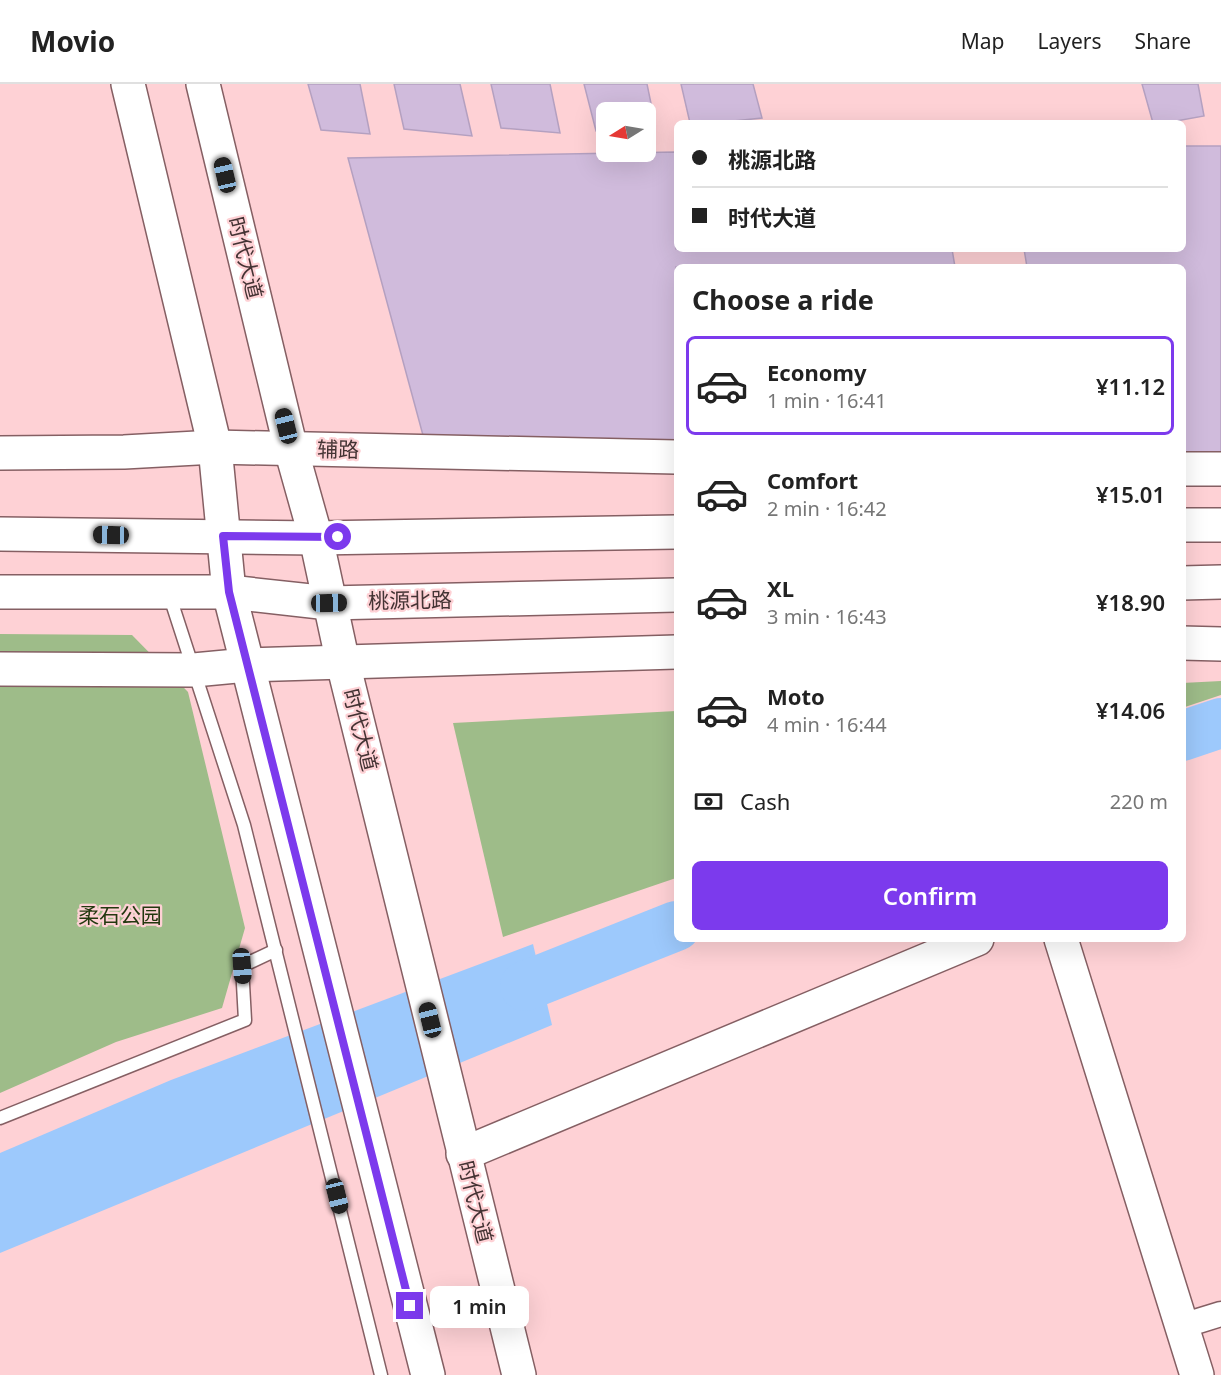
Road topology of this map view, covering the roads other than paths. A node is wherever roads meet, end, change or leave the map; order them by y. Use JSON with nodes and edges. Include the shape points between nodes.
{"nodes":[{"id":1,"x":128,"y":84,"type":"edge"},
{"id":2,"x":203,"y":84,"type":"edge"},
{"id":3,"x":215,"y":447,"type":"junction"},
{"id":4,"x":291,"y":449,"type":"junction"},
{"id":5,"x":0,"y":453,"type":"edge"},
{"id":6,"x":674,"y":458,"type":"edge"},
{"id":7,"x":1186,"y":468,"type":"edge"},
{"id":8,"x":1221,"y":469,"type":"edge"},
{"id":9,"x":1186,"y":525,"type":"edge"},
{"id":10,"x":1221,"y":525,"type":"edge"},
{"id":11,"x":674,"y":532,"type":"edge"},
{"id":12,"x":0,"y":534,"type":"edge"},
{"id":13,"x":223,"y":536,"type":"junction"},
{"id":14,"x":316,"y":538,"type":"junction"},
{"id":15,"x":1221,"y":582,"type":"edge"},
{"id":16,"x":1186,"y":583,"type":"edge"},
{"id":17,"x":0,"y":592,"type":"edge"},
{"id":18,"x":168,"y":592,"type":"junction"},
{"id":19,"x":229,"y":592,"type":"junction"},
{"id":20,"x":674,"y":595,"type":"edge"},
{"id":21,"x":329,"y":603,"type":"junction"},
{"id":22,"x":1186,"y":643,"type":"edge"},
{"id":23,"x":1221,"y":644,"type":"edge"},
{"id":24,"x":674,"y":652,"type":"edge"},
{"id":25,"x":343,"y":663,"type":"junction"},
{"id":26,"x":247,"y":665,"type":"junction"},
{"id":27,"x":0,"y":669,"type":"edge"},
{"id":28,"x":194,"y":670,"type":"junction"},
{"id":29,"x":969,"y":942,"type":"edge"},
{"id":30,"x":1062,"y":942,"type":"edge"},
{"id":31,"x":276,"y":950,"type":"junction"},
{"id":32,"x":0,"y":1118,"type":"edge"},
{"id":33,"x":463,"y":1154,"type":"junction"},
{"id":34,"x":1221,"y":1314,"type":"edge"},
{"id":35,"x":1182,"y":1326,"type":"junction"},
{"id":36,"x":381,"y":1375,"type":"edge"},
{"id":37,"x":428,"y":1375,"type":"edge"},
{"id":38,"x":519,"y":1375,"type":"edge"},
{"id":39,"x":1197,"y":1375,"type":"edge"}],
"edges":[{"from":1,"to":3,"type":"main road"},
{"from":2,"to":4,"type":"main road","name":"时代大道"},
{"from":3,"to":4,"type":"main road","name":"辅路"},
{"from":3,"to":5,"type":"main road","name":"辅路"},
{"from":3,"to":13,"type":"main road"},
{"from":4,"to":6,"type":"main road","name":"辅路"},
{"from":4,"to":14,"type":"main road","name":"时代大道"},
{"from":7,"to":8,"type":"main road"},
{"from":9,"to":10,"type":"main road"},
{"from":11,"to":14,"type":"main road"},
{"from":12,"to":13,"type":"main road"},
{"from":13,"to":14,"type":"main road"},
{"from":13,"to":19,"type":"main road"},
{"from":14,"to":21,"type":"main road","name":"时代大道"},
{"from":15,"to":16,"type":"main road"},
{"from":17,"to":18,"type":"main road","name":"桃源北路"},
{"from":18,"to":19,"type":"main road","name":"桃源北路"},
{"from":18,"to":28,"type":"lane"},
{"from":19,"to":21,"type":"main road","name":"桃源北路"},
{"from":19,"to":26,"type":"main road"},
{"from":20,"to":21,"type":"main road","name":"桃源北路"},
{"from":21,"to":25,"type":"main road","name":"时代大道"},
{"from":22,"to":23,"type":"main road"},
{"from":24,"to":25,"type":"main road"},
{"from":25,"to":26,"type":"main road"},
{"from":25,"to":33,"type":"main road","name":"时代大道"},
{"from":26,"to":28,"type":"main road"},
{"from":26,"to":37,"type":"main road"},
{"from":27,"to":28,"type":"main road"},
{"from":28,"to":31,"type":"lane","via":[[244,825]]},
{"from":29,"to":33,"type":"main road"},
{"from":30,"to":35,"type":"main road"},
{"from":31,"to":32,"type":"lane","via":[[242,966],[245,1020]]},
{"from":31,"to":36,"type":"lane"},
{"from":33,"to":38,"type":"main road","name":"时代大道"},
{"from":34,"to":35,"type":"street"},
{"from":35,"to":39,"type":"main road"}]}
